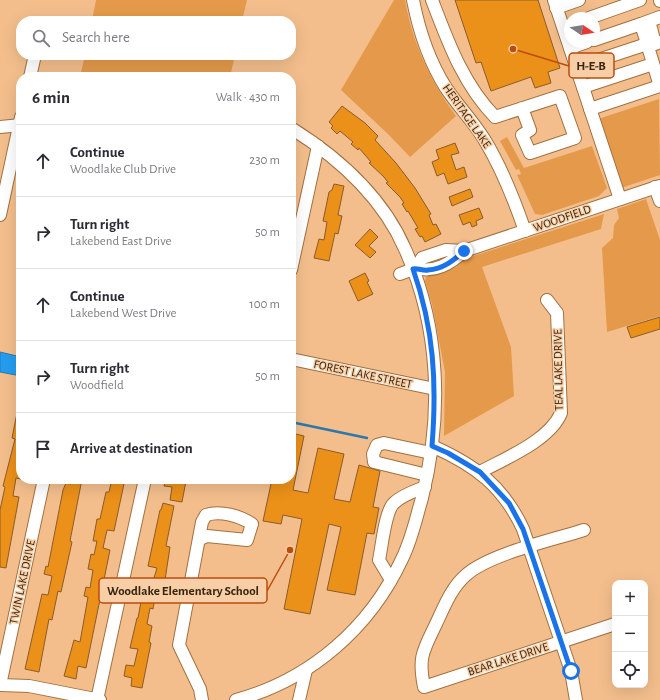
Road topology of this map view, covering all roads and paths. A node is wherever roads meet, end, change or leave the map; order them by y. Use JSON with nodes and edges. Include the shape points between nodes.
{"nodes":[{"id":1,"x":413,"y":0,"type":"edge"},
{"id":2,"x":432,"y":0,"type":"edge"},
{"id":3,"x":579,"y":0,"type":"edge"},
{"id":4,"x":640,"y":0,"type":"edge"},
{"id":5,"x":555,"y":4,"type":"edge"},
{"id":6,"x":600,"y":14,"type":"edge"},
{"id":7,"x":564,"y":21,"type":"edge"},
{"id":8,"x":650,"y":21,"type":"edge"},
{"id":9,"x":600,"y":38,"type":"edge"},
{"id":10,"x":660,"y":42,"type":"edge"},
{"id":11,"x":647,"y":44,"type":"junction"},
{"id":12,"x":570,"y":48,"type":"edge"},
{"id":13,"x":33,"y":60,"type":"edge"},
{"id":14,"x":456,"y":62,"type":"junction"},
{"id":15,"x":653,"y":64,"type":"junction"},
{"id":16,"x":577,"y":67,"type":"junction"},
{"id":17,"x":436,"y":70,"type":"junction"},
{"id":18,"x":31,"y":72,"type":"edge"},
{"id":19,"x":660,"y":86,"type":"edge"},
{"id":20,"x":583,"y":87,"type":"junction"},
{"id":21,"x":480,"y":102,"type":"junction"},
{"id":22,"x":522,"y":108,"type":"junction"},
{"id":23,"x":590,"y":109,"type":"junction"},
{"id":24,"x":464,"y":112,"type":"junction"},
{"id":25,"x":16,"y":124,"type":"edge"},
{"id":26,"x":0,"y":127,"type":"edge"},
{"id":27,"x":296,"y":131,"type":"edge"},
{"id":28,"x":16,"y":141,"type":"edge"},
{"id":29,"x":318,"y":146,"type":"junction"},
{"id":30,"x":657,"y":187,"type":"edge"},
{"id":31,"x":620,"y":199,"type":"junction"},
{"id":32,"x":660,"y":201,"type":"edge"},
{"id":33,"x":0,"y":215,"type":"edge"},
{"id":34,"x":525,"y":230,"type":"junction"},
{"id":35,"x":296,"y":247,"type":"edge"},
{"id":36,"x":415,"y":269,"type":"junction"},
{"id":37,"x":400,"y":274,"type":"dead end"},
{"id":38,"x":547,"y":300,"type":"dead end"},
{"id":39,"x":296,"y":360,"type":"edge"},
{"id":40,"x":435,"y":389,"type":"junction"},
{"id":41,"x":432,"y":450,"type":"junction"},
{"id":42,"x":480,"y":472,"type":"junction"},
{"id":43,"x":426,"y":481,"type":"junction"},
{"id":44,"x":43,"y":484,"type":"edge"},
{"id":45,"x":144,"y":484,"type":"edge"},
{"id":46,"x":584,"y":530,"type":"dead end"},
{"id":47,"x":200,"y":539,"type":"dead end"},
{"id":48,"x":529,"y":547,"type":"junction"},
{"id":49,"x":392,"y":580,"type":"junction"},
{"id":50,"x":612,"y":625,"type":"edge"},
{"id":51,"x":561,"y":642,"type":"junction"},
{"id":52,"x":306,"y":670,"type":"junction"},
{"id":53,"x":0,"y":685,"type":"edge"},
{"id":54,"x":98,"y":700,"type":"edge"},
{"id":55,"x":202,"y":700,"type":"edge"},
{"id":56,"x":236,"y":700,"type":"edge"},
{"id":57,"x":299,"y":700,"type":"edge"},
{"id":58,"x":576,"y":700,"type":"edge"}],
"edges":[{"from":1,"to":17,"type":"street","name":"HERITAGE LAKE","via":[[418,24]]},
{"from":2,"to":14,"type":"street"},
{"from":3,"to":5,"type":"street"},
{"from":4,"to":6,"type":"street"},
{"from":5,"to":7,"type":"street"},
{"from":8,"to":9,"type":"street"},
{"from":8,"to":10,"type":"street","via":[[655,44]]},
{"from":8,"to":11,"type":"street"},
{"from":11,"to":15,"type":"street"},
{"from":11,"to":16,"type":"street"},
{"from":12,"to":16,"type":"street"},
{"from":13,"to":18,"type":"street"},
{"from":14,"to":17,"type":"street"},
{"from":14,"to":21,"type":"street"},
{"from":15,"to":19,"type":"street"},
{"from":15,"to":20,"type":"street"},
{"from":16,"to":20,"type":"street"},
{"from":17,"to":24,"type":"street","name":"HERITAGE LAKE"},
{"from":19,"to":23,"type":"street"},
{"from":20,"to":23,"type":"street"},
{"from":21,"to":22,"type":"street","via":[[495,117]]},
{"from":21,"to":24,"type":"street"},
{"from":22,"to":22,"type":"street","via":[[560,96],[574,138],[530,153],[522,135],[530,130]]},
{"from":23,"to":31,"type":"street"},
{"from":24,"to":34,"type":"street","name":"HERITAGE LAKE","via":[[484,138],[500,167]]},
{"from":25,"to":26,"type":"street"},
{"from":27,"to":29,"type":"street"},
{"from":28,"to":33,"type":"street"},
{"from":29,"to":35,"type":"street"},
{"from":29,"to":36,"type":"street","via":[[360,181],[377,203]]},
{"from":30,"to":31,"type":"street","name":"WOODFIELD"},
{"from":30,"to":32,"type":"street"},
{"from":31,"to":34,"type":"street","name":"WOODFIELD"},
{"from":34,"to":36,"type":"street","name":"WOODFIELD","via":[[464,251],[450,264],[427,271]]},
{"from":36,"to":37,"type":"street"},
{"from":36,"to":40,"type":"street","via":[[430,328]]},
{"from":38,"to":42,"type":"street","name":"TEAL LAKE DRIVE","via":[[557,313],[561,413],[556,424],[546,435]]},
{"from":39,"to":40,"type":"street","name":"FOREST LAKE STREET"},
{"from":40,"to":41,"type":"street"},
{"from":41,"to":42,"type":"street","via":[[448,453]]},
{"from":41,"to":43,"type":"street"},
{"from":41,"to":43,"type":"street","via":[[384,443],[377,445],[373,454],[374,462]]},
{"from":42,"to":48,"type":"street","via":[[509,503]]},
{"from":43,"to":49,"type":"street","via":[[412,533]]},
{"from":43,"to":49,"type":"street","via":[[393,504],[389,511],[379,560]]},
{"from":44,"to":53,"type":"street","name":"TWIN LAKE DRIVE"},
{"from":45,"to":54,"type":"street"},
{"from":46,"to":48,"type":"street"},
{"from":47,"to":55,"type":"street","via":[[180,645],[200,689]]},
{"from":48,"to":51,"type":"street"},
{"from":48,"to":51,"type":"street","name":"BEAR LAKE DRIVE","via":[[479,566],[455,587],[422,654],[420,668],[424,688]]},
{"from":49,"to":52,"type":"street","via":[[359,625],[340,644]]},
{"from":50,"to":51,"type":"street","name":"BEAR LAKE DRIVE"},
{"from":51,"to":58,"type":"street","via":[[571,671]]},
{"from":52,"to":56,"type":"street","via":[[273,687]]},
{"from":52,"to":57,"type":"street"},
{"from":53,"to":54,"type":"street","via":[[29,686]]}]}
